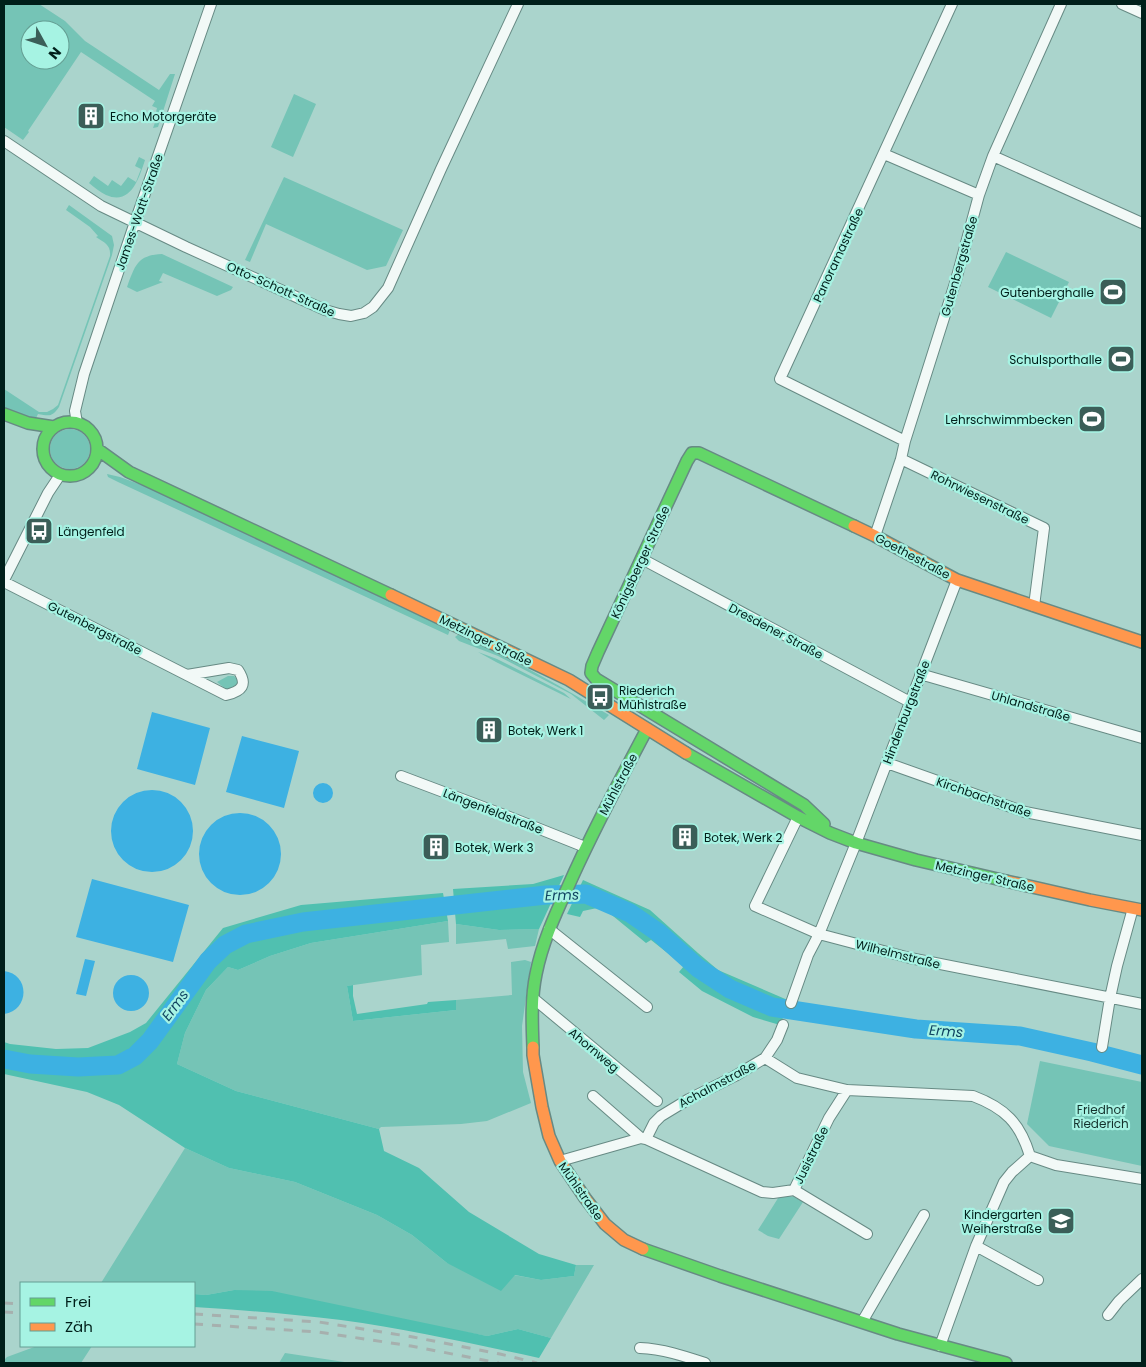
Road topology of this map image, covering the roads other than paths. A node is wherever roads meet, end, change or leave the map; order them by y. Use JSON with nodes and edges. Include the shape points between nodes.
{"nodes":[{"id":1,"x":211,"y":4,"type":"edge"},
{"id":2,"x":518,"y":4,"type":"edge"},
{"id":3,"x":952,"y":4,"type":"edge"},
{"id":4,"x":1061,"y":4,"type":"edge"},
{"id":5,"x":1122,"y":4,"type":"edge"},
{"id":6,"x":1142,"y":14,"type":"edge"},
{"id":7,"x":4,"y":141,"type":"edge"},
{"id":8,"x":884,"y":154,"type":"junction"},
{"id":9,"x":994,"y":156,"type":"junction"},
{"id":10,"x":979,"y":195,"type":"junction"},
{"id":11,"x":135,"y":222,"type":"junction"},
{"id":12,"x":1142,"y":223,"type":"edge"},
{"id":13,"x":8,"y":416,"type":"edge"},
{"id":14,"x":76,"y":423,"type":"junction"},
{"id":15,"x":54,"y":427,"type":"junction"},
{"id":16,"x":905,"y":441,"type":"junction"},
{"id":17,"x":43,"y":447,"type":"junction"},
{"id":18,"x":98,"y":449,"type":"junction"},
{"id":19,"x":692,"y":453,"type":"joint"},
{"id":20,"x":900,"y":459,"type":"junction"},
{"id":21,"x":91,"y":467,"type":"junction"},
{"id":22,"x":129,"y":472,"type":"junction"},
{"id":23,"x":60,"y":475,"type":"junction"},
{"id":24,"x":875,"y":536,"type":"junction"},
{"id":25,"x":642,"y":559,"type":"junction"},
{"id":26,"x":957,"y":580,"type":"junction"},
{"id":27,"x":4,"y":581,"type":"edge"},
{"id":28,"x":1034,"y":606,"type":"junction"},
{"id":29,"x":1142,"y":642,"type":"edge"},
{"id":30,"x":591,"y":673,"type":"joint"},
{"id":31,"x":920,"y":674,"type":"junction"},
{"id":32,"x":187,"y":675,"type":"junction"},
{"id":33,"x":910,"y":702,"type":"junction"},
{"id":34,"x":647,"y":729,"type":"junction"},
{"id":35,"x":1142,"y":738,"type":"edge"},
{"id":36,"x":887,"y":763,"type":"junction"},
{"id":37,"x":401,"y":776,"type":"dead end"},
{"id":38,"x":798,"y":817,"type":"junction"},
{"id":39,"x":830,"y":833,"type":"junction"},
{"id":40,"x":1142,"y":835,"type":"edge"},
{"id":41,"x":856,"y":843,"type":"junction"},
{"id":42,"x":585,"y":847,"type":"junction"},
{"id":43,"x":1138,"y":909,"type":"edge"},
{"id":44,"x":549,"y":929,"type":"junction"},
{"id":45,"x":819,"y":934,"type":"junction"},
{"id":46,"x":533,"y":998,"type":"junction"},
{"id":47,"x":1110,"y":998,"type":"junction"},
{"id":48,"x":791,"y":1003,"type":"dead end"},
{"id":49,"x":1142,"y":1004,"type":"edge"},
{"id":50,"x":647,"y":1007,"type":"dead end"},
{"id":51,"x":782,"y":1025,"type":"dead end"},
{"id":52,"x":1102,"y":1047,"type":"dead end"},
{"id":53,"x":765,"y":1058,"type":"junction"},
{"id":54,"x":847,"y":1090,"type":"junction"},
{"id":55,"x":593,"y":1096,"type":"dead end"},
{"id":56,"x":656,"y":1101,"type":"dead end"},
{"id":57,"x":644,"y":1139,"type":"junction"},
{"id":58,"x":1030,"y":1156,"type":"junction"},
{"id":59,"x":560,"y":1161,"type":"junction"},
{"id":60,"x":1142,"y":1179,"type":"edge"},
{"id":61,"x":794,"y":1190,"type":"junction"},
{"id":62,"x":924,"y":1216,"type":"dead end"},
{"id":63,"x":868,"y":1234,"type":"dead end"},
{"id":64,"x":976,"y":1246,"type":"junction"},
{"id":65,"x":1142,"y":1279,"type":"edge"},
{"id":66,"x":1038,"y":1280,"type":"dead end"},
{"id":67,"x":1108,"y":1315,"type":"dead end"},
{"id":68,"x":862,"y":1322,"type":"junction"},
{"id":69,"x":940,"y":1346,"type":"junction"},
{"id":70,"x":640,"y":1348,"type":"dead end"},
{"id":71,"x":705,"y":1363,"type":"edge"},
{"id":72,"x":1006,"y":1363,"type":"edge"}],
"edges":[{"from":1,"to":11,"type":"street","name":"James-Watt-Straße"},
{"from":2,"to":11,"type":"street","name":"Otto-Schott-Straße","via":[[388,288],[381,299],[364,313],[351,316],[325,310]]},
{"from":3,"to":8,"type":"street","name":"Panoramastraße"},
{"from":4,"to":9,"type":"street","name":"Gutenbergstraße"},
{"from":5,"to":6,"type":"street"},
{"from":7,"to":11,"type":"street","name":"Otto-Schott-Straße","via":[[100,206]]},
{"from":8,"to":10,"type":"street"},
{"from":8,"to":16,"type":"street","name":"Panoramastraße","via":[[780,379]]},
{"from":9,"to":10,"type":"street","name":"Gutenbergstraße"},
{"from":9,"to":12,"type":"street"},
{"from":10,"to":16,"type":"street","name":"Gutenbergstraße"},
{"from":11,"to":14,"type":"street","name":"James-Watt-Straße","via":[[84,374]]},
{"from":13,"to":15,"type":"street"},
{"from":13,"to":17,"type":"street"},
{"from":14,"to":15,"type":"street","via":[[65,422]]},
{"from":14,"to":18,"type":"street","via":[[92,432]]},
{"from":15,"to":17,"type":"street","via":[[46,436]]},
{"from":16,"to":20,"type":"street","name":"Gutenbergstraße"},
{"from":17,"to":23,"type":"street","via":[[45,459]]},
{"from":18,"to":21,"type":"street"},
{"from":18,"to":22,"type":"street","name":"Metzinger Straße"},
{"from":19,"to":24,"type":"street","name":"Goethestraße","via":[[699,452]]},
{"from":19,"to":25,"type":"street","name":"Königsberger Straße"},
{"from":20,"to":24,"type":"street","name":"Gutenbergstraße"},
{"from":20,"to":28,"type":"street","name":"Rohrwiesenstraße","via":[[1044,528]]},
{"from":21,"to":22,"type":"street","name":"Metzinger Straße"},
{"from":21,"to":23,"type":"street","via":[[82,474]]},
{"from":22,"to":34,"type":"street","name":"Metzinger Straße","via":[[568,680]]},
{"from":23,"to":27,"type":"street"},
{"from":24,"to":26,"type":"street","name":"Goethestraße"},
{"from":25,"to":30,"type":"street","name":"Königsberger Straße"},
{"from":25,"to":33,"type":"street","name":"Dresdener Straße"},
{"from":26,"to":28,"type":"street","name":"Goethestraße"},
{"from":26,"to":31,"type":"street","name":"Hindenburgstraße"},
{"from":27,"to":32,"type":"street","name":"Gutenbergstraße"},
{"from":28,"to":29,"type":"street","name":"Goethestraße"},
{"from":30,"to":39,"type":"street","name":"Metzinger Straße","via":[[804,805]]},
{"from":31,"to":33,"type":"street","name":"Hindenburgstraße"},
{"from":31,"to":35,"type":"street","name":"Uhlandstraße"},
{"from":32,"to":32,"type":"street","name":"Gutenbergstraße","via":[[226,695],[236,693],[243,686],[238,670],[229,668]]},
{"from":33,"to":36,"type":"street","name":"Hindenburgstraße"},
{"from":34,"to":38,"type":"street","name":"Metzinger Straße"},
{"from":34,"to":42,"type":"street","name":"Mühlstraße"},
{"from":36,"to":40,"type":"street","name":"Kirchbachstraße","via":[[1025,812]]},
{"from":36,"to":41,"type":"street","name":"Hindenburgstraße"},
{"from":37,"to":42,"type":"street","name":"Längenfeldstraße"},
{"from":38,"to":39,"type":"street","name":"Metzinger Straße"},
{"from":38,"to":45,"type":"street","name":"Wilhelmstraße","via":[[756,906]]},
{"from":39,"to":41,"type":"street","name":"Metzinger Straße"},
{"from":41,"to":43,"type":"street","name":"Metzinger Straße","via":[[977,875]]},
{"from":41,"to":45,"type":"street","name":"Hindenburgstraße"},
{"from":42,"to":44,"type":"street","name":"Mühlstraße"},
{"from":43,"to":47,"type":"street","via":[[1117,966]]},
{"from":44,"to":46,"type":"street","name":"Mühlstraße","via":[[540,955]]},
{"from":44,"to":50,"type":"street"},
{"from":45,"to":47,"type":"street","name":"Wilhelmstraße","via":[[910,958]]},
{"from":45,"to":48,"type":"street","name":"Hindenburgstraße"},
{"from":46,"to":56,"type":"street","name":"Ahornweg"},
{"from":46,"to":59,"type":"street","name":"Mühlstraße","via":[[533,1055],[549,1136]]},
{"from":47,"to":49,"type":"street","name":"Wilhelmstraße"},
{"from":47,"to":52,"type":"street"},
{"from":51,"to":53,"type":"street","name":"Achalmstraße"},
{"from":53,"to":54,"type":"street","via":[[797,1078]]},
{"from":53,"to":57,"type":"street","name":"Achalmstraße","via":[[661,1116]]},
{"from":54,"to":58,"type":"street","via":[[973,1096],[1004,1112],[1019,1128]]},
{"from":54,"to":61,"type":"street","name":"Jusistraße","via":[[828,1118]]},
{"from":55,"to":57,"type":"street","name":"Jusistraße"},
{"from":57,"to":59,"type":"street"},
{"from":57,"to":61,"type":"street","name":"Jusistraße","via":[[762,1192]]},
{"from":58,"to":60,"type":"street","via":[[1056,1165]]},
{"from":58,"to":64,"type":"street","via":[[1004,1182]]},
{"from":59,"to":68,"type":"street","name":"Mühlstraße","via":[[605,1224],[624,1240],[644,1250]]},
{"from":61,"to":63,"type":"street"},
{"from":62,"to":68,"type":"street"},
{"from":64,"to":66,"type":"street"},
{"from":64,"to":69,"type":"street"},
{"from":65,"to":67,"type":"street"},
{"from":68,"to":69,"type":"street","name":"Mühlstraße"},
{"from":69,"to":72,"type":"street","name":"Mühlstraße"},
{"from":70,"to":71,"type":"street"}]}
